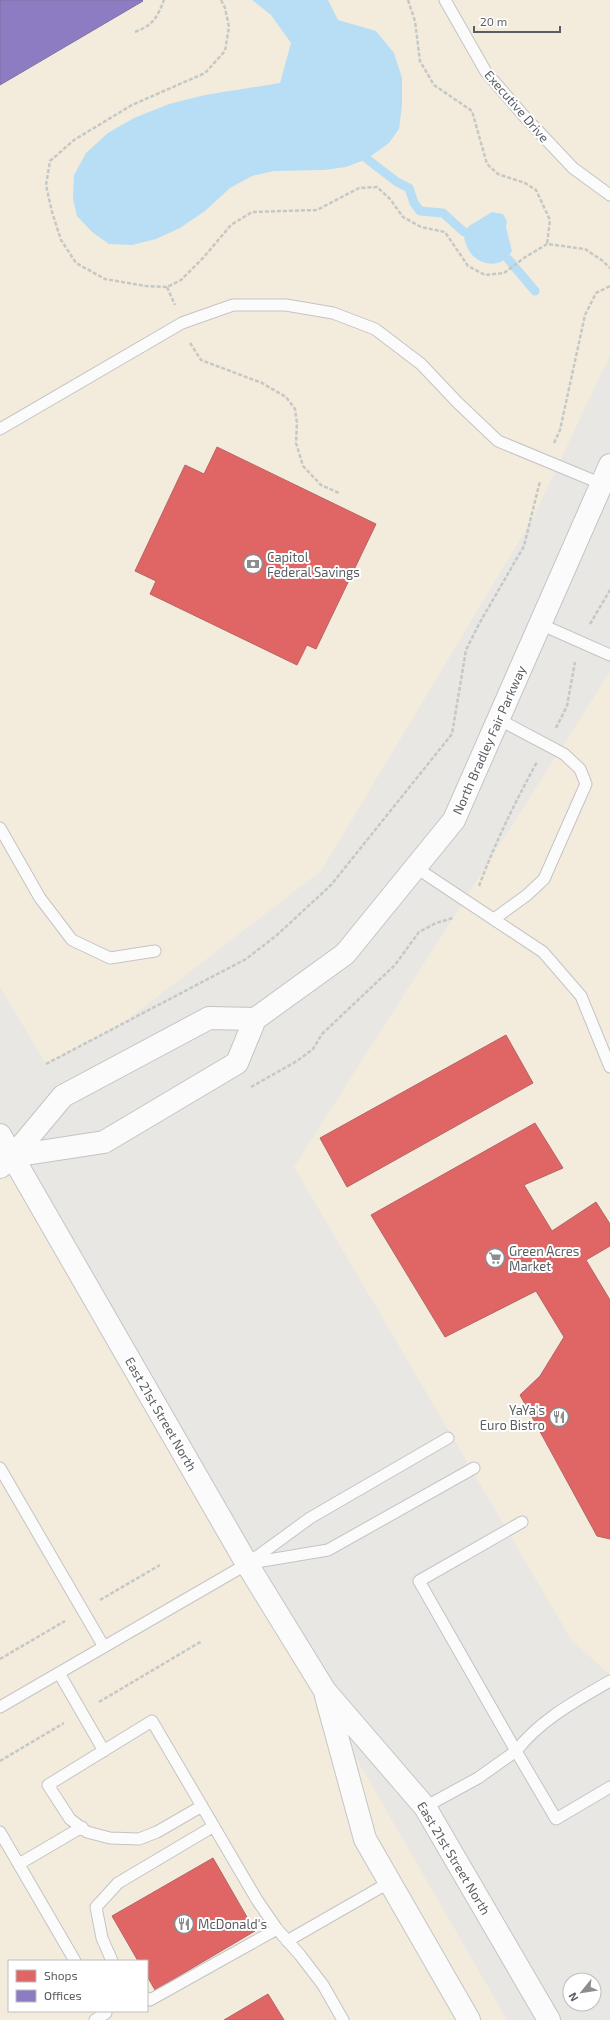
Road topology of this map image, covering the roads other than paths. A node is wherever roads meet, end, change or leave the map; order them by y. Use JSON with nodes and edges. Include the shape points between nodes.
{"nodes":[{"id":1,"x":445,"y":0,"type":"edge"},
{"id":2,"x":610,"y":195,"type":"edge"},
{"id":3,"x":0,"y":429,"type":"edge"},
{"id":4,"x":606,"y":475,"type":"edge"},
{"id":5,"x":540,"y":624,"type":"junction"},
{"id":6,"x":610,"y":655,"type":"edge"},
{"id":7,"x":498,"y":719,"type":"junction"},
{"id":8,"x":0,"y":828,"type":"edge"},
{"id":9,"x":415,"y":867,"type":"junction"},
{"id":10,"x":494,"y":919,"type":"junction"},
{"id":11,"x":155,"y":951,"type":"dead end"},
{"id":12,"x":255,"y":1019,"type":"junction"},
{"id":13,"x":610,"y":1067,"type":"edge"},
{"id":14,"x":0,"y":1135,"type":"edge"},
{"id":15,"x":6,"y":1162,"type":"edge"},
{"id":16,"x":448,"y":1438,"type":"dead end"},
{"id":17,"x":0,"y":1468,"type":"edge"},
{"id":18,"x":474,"y":1468,"type":"dead end"},
{"id":19,"x":522,"y":1522,"type":"dead end"},
{"id":20,"x":247,"y":1564,"type":"junction"},
{"id":21,"x":104,"y":1647,"type":"junction"},
{"id":22,"x":59,"y":1673,"type":"junction"},
{"id":23,"x":610,"y":1681,"type":"edge"},
{"id":24,"x":325,"y":1691,"type":"junction"},
{"id":25,"x":0,"y":1707,"type":"edge"},
{"id":26,"x":104,"y":1751,"type":"junction"},
{"id":27,"x":516,"y":1751,"type":"junction"},
{"id":28,"x":610,"y":1787,"type":"edge"},
{"id":29,"x":202,"y":1806,"type":"junction"},
{"id":30,"x":425,"y":1807,"type":"junction"},
{"id":31,"x":214,"y":1826,"type":"junction"},
{"id":32,"x":82,"y":1828,"type":"junction"},
{"id":33,"x":0,"y":1832,"type":"edge"},
{"id":34,"x":19,"y":1864,"type":"junction"},
{"id":35,"x":390,"y":1882,"type":"junction"},
{"id":36,"x":277,"y":1929,"type":"junction"},
{"id":37,"x":287,"y":1941,"type":"junction"},
{"id":38,"x":74,"y":1960,"type":"edge"},
{"id":39,"x":112,"y":1960,"type":"edge"},
{"id":40,"x":148,"y":1999,"type":"edge"},
{"id":41,"x":106,"y":2015,"type":"edge"},
{"id":42,"x":95,"y":2020,"type":"edge"},
{"id":43,"x":343,"y":2020,"type":"edge"},
{"id":44,"x":469,"y":2020,"type":"edge"},
{"id":45,"x":549,"y":2020,"type":"edge"}],
"edges":[{"from":1,"to":2,"type":"lane","name":"Executive Drive","via":[[486,72],[573,168]]},
{"from":3,"to":4,"type":"lane","via":[[182,323],[233,305],[286,305],[333,313],[375,329],[421,364],[498,441],[544,461]]},
{"from":4,"to":5,"type":"main road","name":"North Bradley Fair Parkway"},
{"from":5,"to":6,"type":"lane"},
{"from":5,"to":7,"type":"main road","name":"North Bradley Fair Parkway"},
{"from":7,"to":9,"type":"main road","name":"North Bradley Fair Parkway","via":[[454,820]]},
{"from":7,"to":10,"type":"lane","via":[[564,754],[580,769],[586,784],[544,878],[527,895]]},
{"from":8,"to":11,"type":"lane","via":[[40,898],[72,940],[110,958]]},
{"from":9,"to":10,"type":"lane"},
{"from":9,"to":12,"type":"main road","name":"North Bradley Fair Parkway","via":[[345,954]]},
{"from":10,"to":13,"type":"lane","via":[[543,952],[581,996]]},
{"from":12,"to":15,"type":"main road","via":[[209,1018],[63,1096]]},
{"from":12,"to":15,"type":"main road","via":[[238,1063],[104,1142]]},
{"from":14,"to":15,"type":"main road","name":"East 21st Street North"},
{"from":15,"to":20,"type":"main road","name":"East 21st Street North"},
{"from":16,"to":20,"type":"lane","via":[[310,1518]]},
{"from":17,"to":21,"type":"lane"},
{"from":18,"to":20,"type":"lane","via":[[328,1550]]},
{"from":19,"to":27,"type":"lane","via":[[419,1581]]},
{"from":20,"to":21,"type":"lane"},
{"from":20,"to":24,"type":"main road","name":"East 21st Street North"},
{"from":21,"to":22,"type":"lane"},
{"from":22,"to":25,"type":"lane"},
{"from":22,"to":26,"type":"lane"},
{"from":23,"to":27,"type":"lane","via":[[553,1715]]},
{"from":24,"to":30,"type":"main road","name":"East 21st Street North"},
{"from":24,"to":35,"type":"main road","name":"East 21st Street North","via":[[365,1839]]},
{"from":26,"to":29,"type":"lane","via":[[152,1721]]},
{"from":26,"to":32,"type":"lane","via":[[48,1785],[70,1819]]},
{"from":27,"to":28,"type":"lane","via":[[556,1819]]},
{"from":27,"to":30,"type":"lane","via":[[478,1778]]},
{"from":29,"to":31,"type":"lane"},
{"from":29,"to":32,"type":"lane","via":[[157,1832],[139,1839],[110,1838],[87,1832]]},
{"from":30,"to":45,"type":"main road","name":"East 21st Street North"},
{"from":31,"to":36,"type":"lane"},
{"from":31,"to":39,"type":"lane","via":[[118,1883],[96,1907],[102,1938]]},
{"from":32,"to":34,"type":"lane"},
{"from":33,"to":34,"type":"lane"},
{"from":34,"to":38,"type":"lane"},
{"from":35,"to":37,"type":"lane"},
{"from":35,"to":44,"type":"main road","name":"East 21st Street North"},
{"from":36,"to":37,"type":"lane"},
{"from":36,"to":40,"type":"lane","via":[[150,2000]]},
{"from":37,"to":43,"type":"lane","via":[[324,1985]]},
{"from":41,"to":42,"type":"lane"}]}
